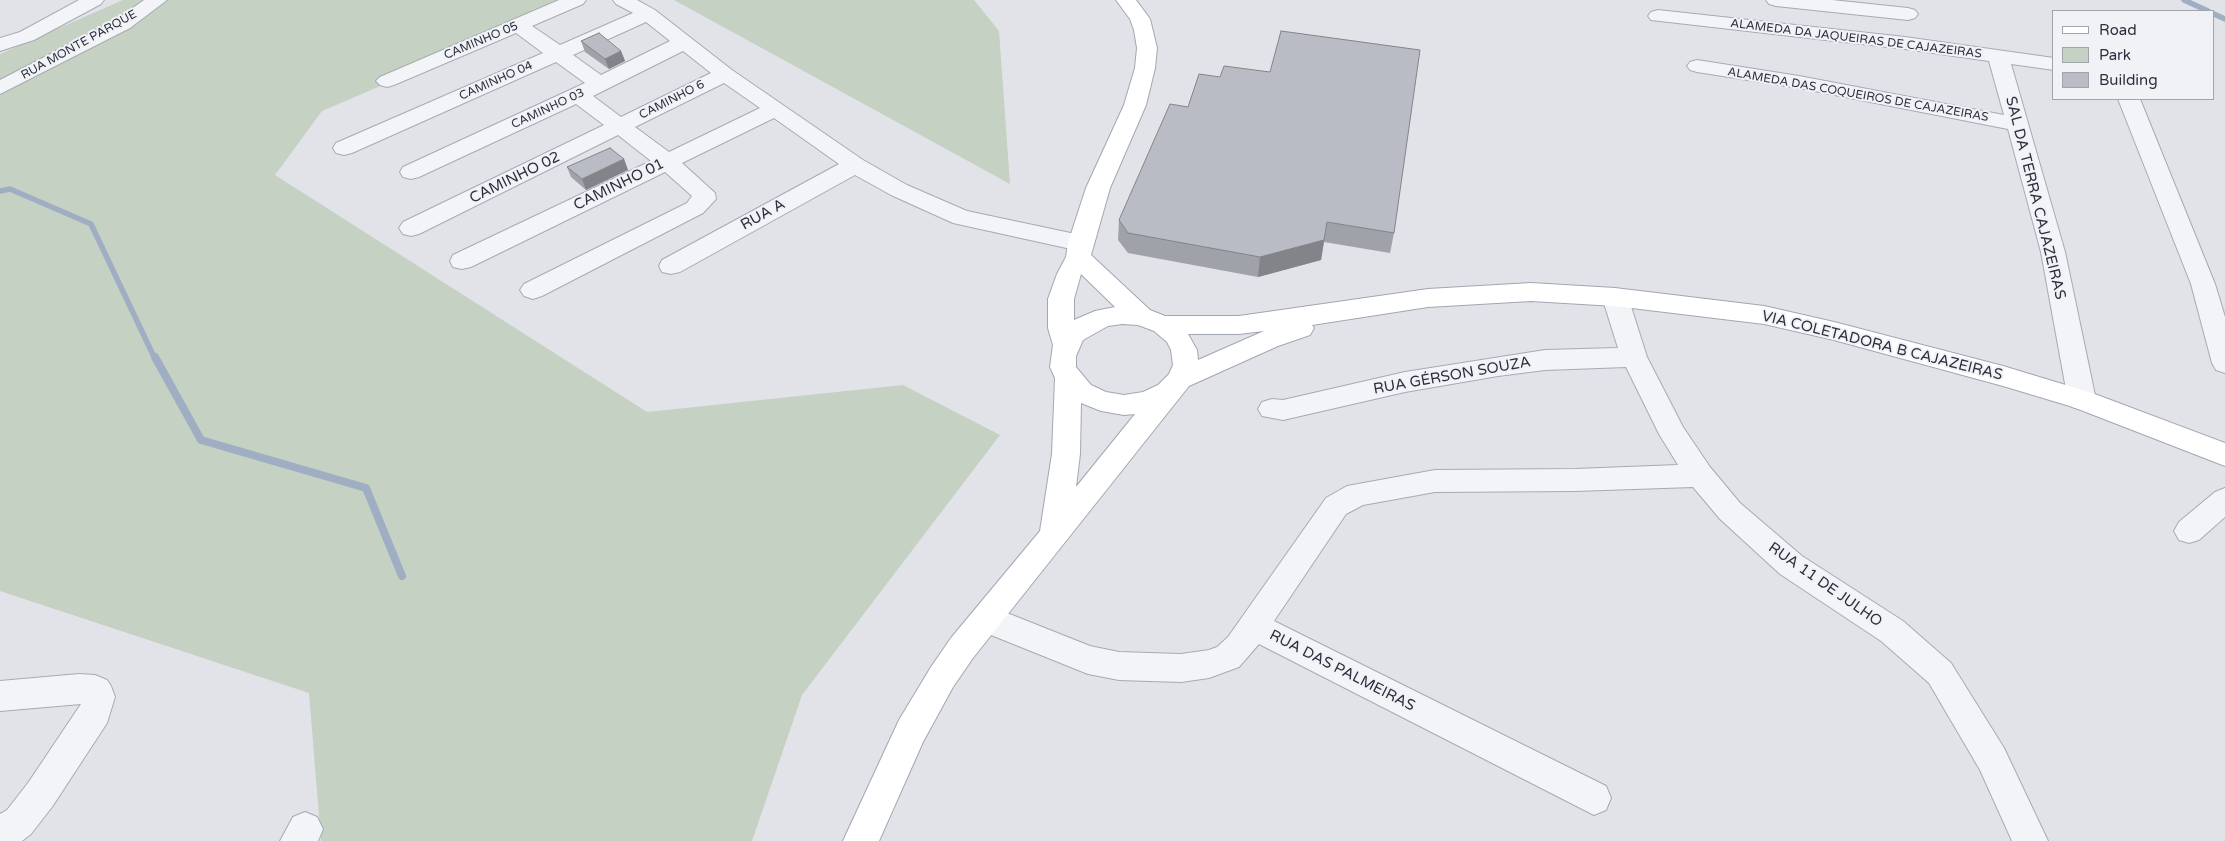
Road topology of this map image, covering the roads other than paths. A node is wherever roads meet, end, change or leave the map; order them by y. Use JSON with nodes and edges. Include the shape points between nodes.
{"nodes":[{"id":1,"x":48,"y":0,"type":"edge"},
{"id":2,"x":94,"y":0,"type":"edge"},
{"id":3,"x":157,"y":0,"type":"edge"},
{"id":4,"x":576,"y":0,"type":"edge"},
{"id":5,"x":623,"y":0,"type":"edge"},
{"id":6,"x":1126,"y":0,"type":"edge"},
{"id":7,"x":1776,"y":0,"type":"edge"},
{"id":8,"x":1909,"y":7,"type":"edge"},
{"id":9,"x":68,"y":14,"type":"junction"},
{"id":10,"x":648,"y":14,"type":"junction"},
{"id":11,"x":1658,"y":16,"type":"dead end"},
{"id":12,"x":518,"y":25,"type":"junction"},
{"id":13,"x":683,"y":43,"type":"junction"},
{"id":14,"x":1905,"y":43,"type":"junction"},
{"id":15,"x":0,"y":45,"type":"edge"},
{"id":16,"x":556,"y":54,"type":"junction"},
{"id":17,"x":1998,"y":55,"type":"junction"},
{"id":18,"x":2052,"y":64,"type":"edge"},
{"id":19,"x":1697,"y":66,"type":"dead end"},
{"id":20,"x":725,"y":74,"type":"junction"},
{"id":21,"x":387,"y":81,"type":"dead end"},
{"id":22,"x":600,"y":84,"type":"junction"},
{"id":23,"x":0,"y":88,"type":"edge"},
{"id":24,"x":578,"y":95,"type":"junction"},
{"id":25,"x":2130,"y":100,"type":"edge"},
{"id":26,"x":776,"y":109,"type":"junction"},
{"id":27,"x":2018,"y":124,"type":"junction"},
{"id":28,"x":620,"y":127,"type":"junction"},
{"id":29,"x":344,"y":148,"type":"dead end"},
{"id":30,"x":667,"y":162,"type":"junction"},
{"id":31,"x":855,"y":165,"type":"junction"},
{"id":32,"x":411,"y":172,"type":"dead end"},
{"id":33,"x":410,"y":228,"type":"dead end"},
{"id":34,"x":1079,"y":250,"type":"junction"},
{"id":35,"x":462,"y":262,"type":"dead end"},
{"id":36,"x":671,"y":266,"type":"dead end"},
{"id":37,"x":533,"y":290,"type":"dead end"},
{"id":38,"x":1615,"y":297,"type":"junction"},
{"id":39,"x":1348,"y":312,"type":"junction"},
{"id":40,"x":1152,"y":321,"type":"junction"},
{"id":41,"x":1066,"y":345,"type":"junction"},
{"id":42,"x":1634,"y":357,"type":"junction"},
{"id":43,"x":2225,"y":363,"type":"edge"},
{"id":44,"x":1068,"y":378,"type":"junction"},
{"id":45,"x":1174,"y":386,"type":"junction"},
{"id":46,"x":2082,"y":400,"type":"junction"},
{"id":47,"x":1272,"y":409,"type":"dead end"},
{"id":48,"x":2225,"y":455,"type":"edge"},
{"id":49,"x":1700,"y":475,"type":"junction"},
{"id":50,"x":2225,"y":500,"type":"edge"},
{"id":51,"x":2189,"y":530,"type":"dead end"},
{"id":52,"x":1054,"y":534,"type":"junction"},
{"id":53,"x":987,"y":619,"type":"junction"},
{"id":54,"x":1255,"y":627,"type":"junction"},
{"id":55,"x":0,"y":696,"type":"edge"},
{"id":56,"x":1594,"y":798,"type":"dead end"},
{"id":57,"x":0,"y":835,"type":"edge"},
{"id":58,"x":861,"y":841,"type":"edge"},
{"id":59,"x":2030,"y":841,"type":"edge"}],
"edges":[{"from":1,"to":9,"type":"street"},
{"from":2,"to":9,"type":"street"},
{"from":3,"to":23,"type":"street","name":"RUA MONTE PARQUE","via":[[123,24]]},
{"from":4,"to":12,"type":"street","name":"CAMINHO 05"},
{"from":5,"to":10,"type":"street"},
{"from":6,"to":34,"type":"main road","via":[[1144,30],[1147,48],[1145,68],[1135,105],[1098,188]]},
{"from":7,"to":8,"type":"street"},
{"from":8,"to":14,"type":"street"},
{"from":9,"to":15,"type":"street","via":[[26,36]]},
{"from":10,"to":13,"type":"street"},
{"from":10,"to":16,"type":"street","name":"CAMINHO 04"},
{"from":11,"to":14,"type":"street","name":"ALAMEDA DA JAQUEIRAS DE CAJAZEIRAS"},
{"from":12,"to":16,"type":"street"},
{"from":12,"to":21,"type":"street","name":"CAMINHO 05"},
{"from":13,"to":20,"type":"street"},
{"from":13,"to":22,"type":"street","name":"CAMINHO 03"},
{"from":14,"to":17,"type":"street","name":"ALAMEDA DA JAQUEIRAS DE CAJAZEIRAS"},
{"from":16,"to":22,"type":"street"},
{"from":16,"to":29,"type":"street","name":"CAMINHO 04"},
{"from":17,"to":18,"type":"street","name":"ALAMEDA DA JAQUEIRAS DE CAJAZEIRAS"},
{"from":17,"to":27,"type":"street","name":"SAL DA TERRA CAJAZEIRAS"},
{"from":19,"to":27,"type":"street","name":"ALAMEDA DAS COQUEIROS DE CAJAZEIRAS"},
{"from":20,"to":26,"type":"street"},
{"from":20,"to":28,"type":"street","name":"CAMINHO 6"},
{"from":22,"to":24,"type":"street","name":"CAMINHO 03"},
{"from":24,"to":28,"type":"street"},
{"from":24,"to":32,"type":"street","name":"CAMINHO 03"},
{"from":25,"to":43,"type":"street","via":[[2203,284]]},
{"from":26,"to":30,"type":"street","name":"CAMINHO 01"},
{"from":26,"to":31,"type":"street"},
{"from":27,"to":46,"type":"street","name":"SAL DA TERRA CAJAZEIRAS","via":[[2052,252]]},
{"from":28,"to":30,"type":"street"},
{"from":28,"to":33,"type":"street","name":"CAMINHO 02"},
{"from":30,"to":35,"type":"street","name":"CAMINHO 01"},
{"from":30,"to":37,"type":"street","via":[[703,193],[701,204]]},
{"from":31,"to":34,"type":"street","via":[[900,190],[961,217]]},
{"from":31,"to":36,"type":"street","name":"RUA A"},
{"from":34,"to":40,"type":"main road"},
{"from":34,"to":41,"type":"main road","via":[[1061,299],[1061,328]]},
{"from":38,"to":39,"type":"main road","name":"VIA COLETADORA B CAJAZEIRAS","via":[[1531,292],[1475,294],[1390,303]]},
{"from":38,"to":42,"type":"street","name":"RUA 11 DE JULHO"},
{"from":38,"to":46,"type":"main road","name":"VIA COLETADORA B CAJAZEIRAS","via":[[1764,315],[1917,352]]},
{"from":39,"to":40,"type":"main road","name":"VIA COLETADORA B CAJAZEIRAS","via":[[1239,325]]},
{"from":39,"to":45,"type":"main road","name":"VIA COLETADORA B CAJAZEIRAS","via":[[1269,339]]},
{"from":40,"to":41,"type":"main road","via":[[1122,315],[1104,317],[1074,333]]},
{"from":40,"to":45,"type":"main road","via":[[1176,336],[1184,350],[1186,365]]},
{"from":41,"to":44,"type":"main road","via":[[1063,356]]},
{"from":42,"to":47,"type":"street","name":"RUA GÉRSON SOUZA","via":[[1545,360],[1498,366],[1413,380],[1283,410]]},
{"from":42,"to":49,"type":"street","name":"RUA 11 DE JULHO","via":[[1673,434]]},
{"from":44,"to":45,"type":"main road","via":[[1088,395],[1124,405],[1148,402]]},
{"from":44,"to":52,"type":"main road","via":[[1066,454]]},
{"from":45,"to":52,"type":"main road"},
{"from":46,"to":48,"type":"main road","name":"VIA COLETADORA B CAJAZEIRAS"},
{"from":49,"to":54,"type":"street","name":"RUA DAS PALMEIRAS","via":[[1435,481],[1357,494],[1336,506],[1326,519]]},
{"from":49,"to":59,"type":"street","name":"RUA 11 DE JULHO","via":[[1730,511],[1791,565],[1892,631],[1940,673],[1992,758]]},
{"from":50,"to":51,"type":"street"},
{"from":52,"to":53,"type":"main road"},
{"from":53,"to":54,"type":"street","via":[[1088,660],[1119,666],[1181,668],[1228,657]]},
{"from":53,"to":58,"type":"main road","via":[[962,648],[926,703],[898,756]]},
{"from":54,"to":56,"type":"street","name":"RUA DAS PALMEIRAS"},
{"from":55,"to":57,"type":"street","via":[[79,689],[95,690],[99,697],[95,712],[40,795],[19,822]]}]}
